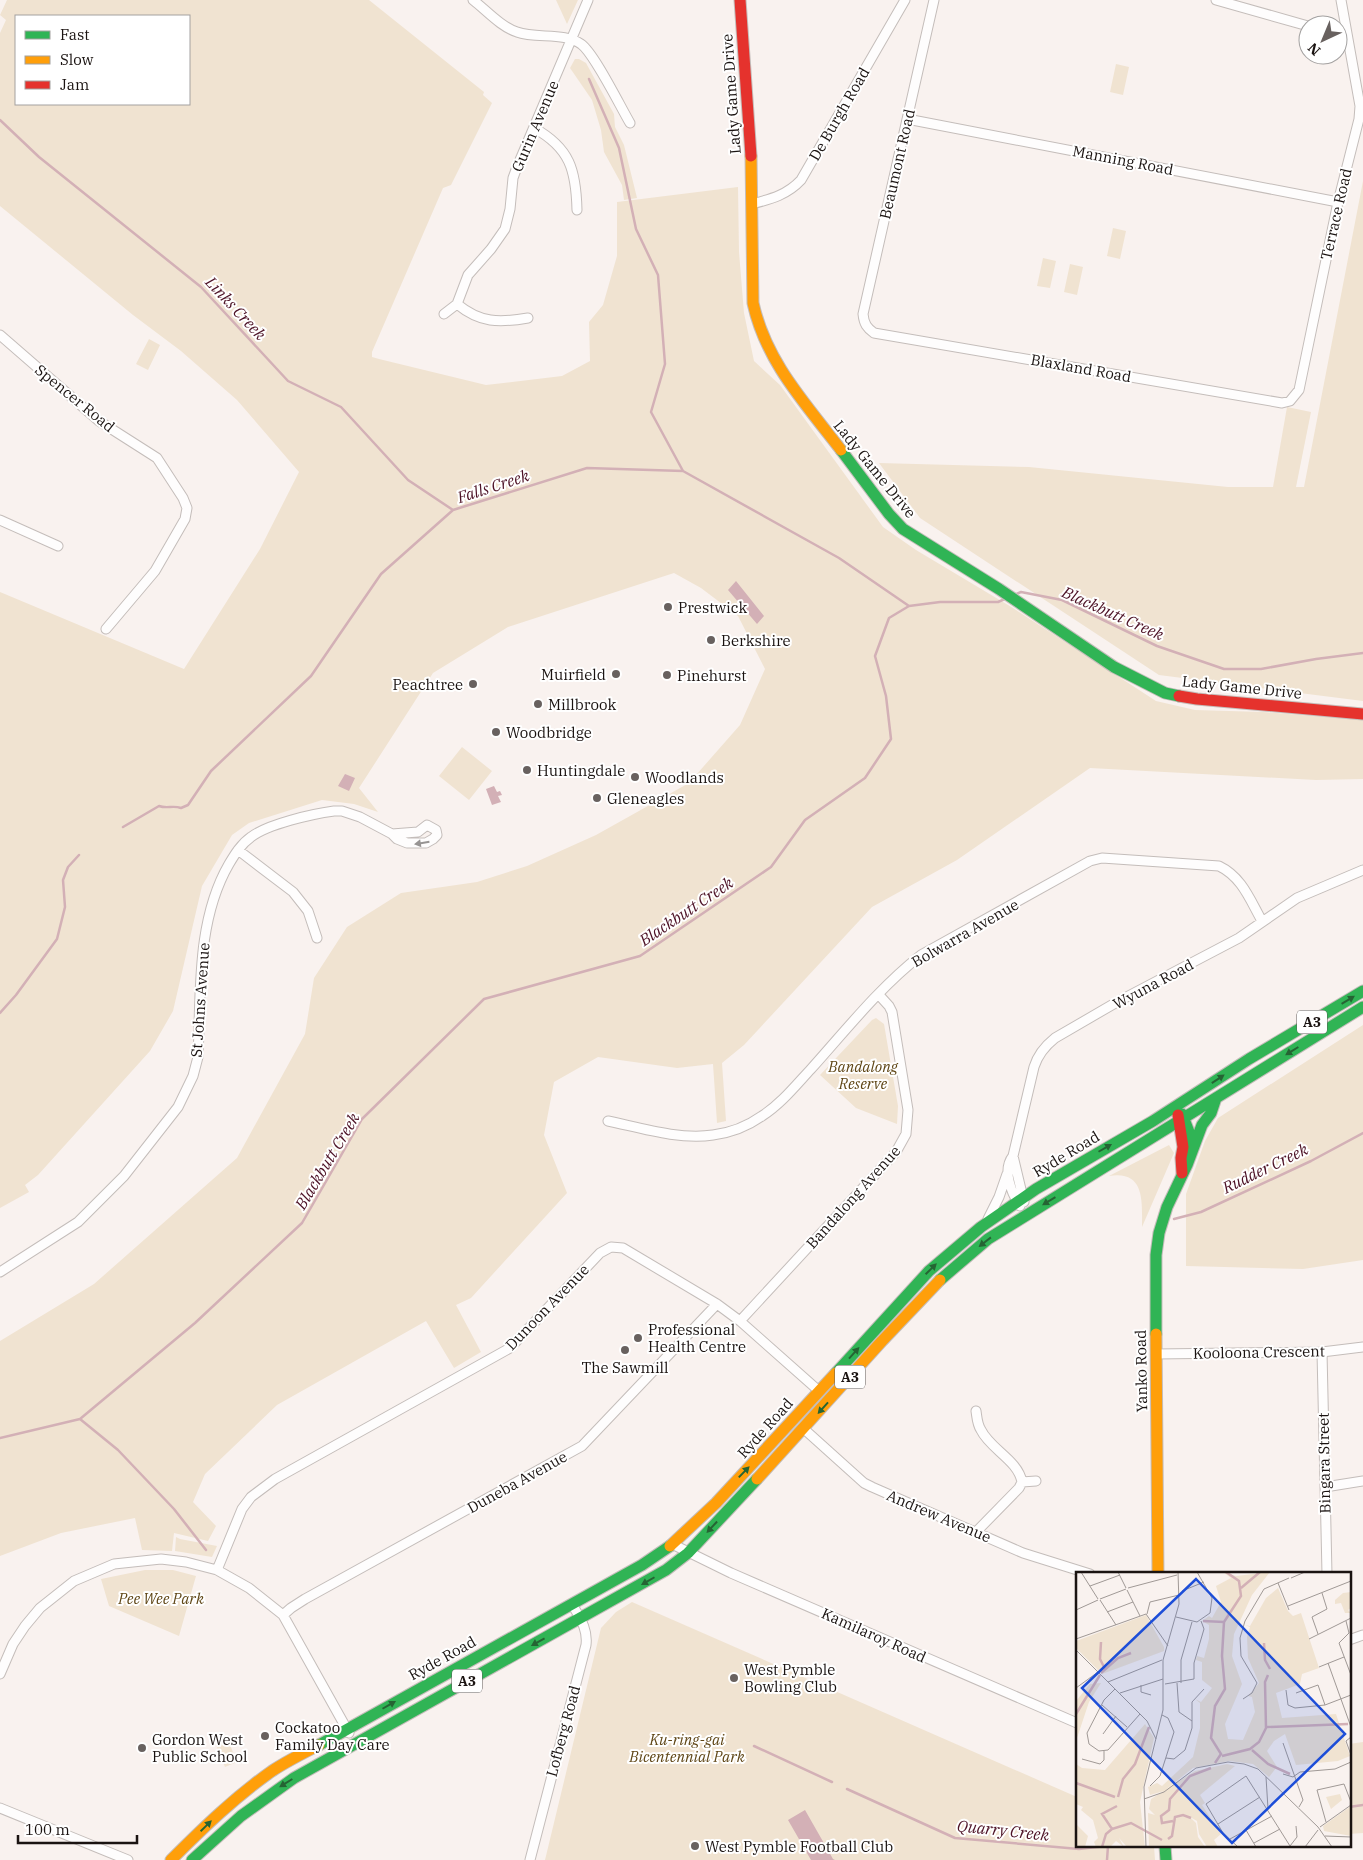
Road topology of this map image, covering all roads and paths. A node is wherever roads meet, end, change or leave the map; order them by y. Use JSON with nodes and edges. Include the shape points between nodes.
{"nodes":[{"id":1,"x":473,"y":0,"type":"edge"},
{"id":2,"x":588,"y":0,"type":"edge"},
{"id":3,"x":740,"y":0,"type":"edge"},
{"id":4,"x":905,"y":0,"type":"edge"},
{"id":5,"x":934,"y":0,"type":"edge"},
{"id":6,"x":1216,"y":0,"type":"edge"},
{"id":7,"x":1341,"y":0,"type":"edge"},
{"id":8,"x":1344,"y":15,"type":"edge"},
{"id":9,"x":1298,"y":23,"type":"edge"},
{"id":10,"x":1348,"y":37,"type":"edge"},
{"id":11,"x":572,"y":39,"type":"junction"},
{"id":12,"x":908,"y":119,"type":"junction"},
{"id":13,"x":630,"y":123,"type":"dead end"},
{"id":14,"x":534,"y":128,"type":"junction"},
{"id":15,"x":1338,"y":202,"type":"junction"},
{"id":16,"x":752,"y":204,"type":"junction"},
{"id":17,"x":577,"y":210,"type":"dead end"},
{"id":18,"x":457,"y":304,"type":"junction"},
{"id":19,"x":444,"y":314,"type":"dead end"},
{"id":20,"x":528,"y":318,"type":"dead end"},
{"id":21,"x":867,"y":328,"type":"joint"},
{"id":22,"x":0,"y":335,"type":"edge"},
{"id":23,"x":1294,"y":397,"type":"joint"},
{"id":24,"x":0,"y":520,"type":"edge"},
{"id":25,"x":58,"y":546,"type":"dead end"},
{"id":26,"x":106,"y":630,"type":"dead end"},
{"id":27,"x":1363,"y":714,"type":"edge"},
{"id":28,"x":392,"y":834,"type":"dead end"},
{"id":29,"x":238,"y":850,"type":"junction"},
{"id":30,"x":1363,"y":870,"type":"edge"},
{"id":31,"x":1262,"y":920,"type":"junction"},
{"id":32,"x":317,"y":938,"type":"dead end"},
{"id":33,"x":1363,"y":991,"type":"edge"},
{"id":34,"x":879,"y":995,"type":"junction"},
{"id":35,"x":1363,"y":1007,"type":"edge"},
{"id":36,"x":1216,"y":1098,"type":"junction"},
{"id":37,"x":1178,"y":1106,"type":"junction"},
{"id":38,"x":1181,"y":1120,"type":"junction"},
{"id":39,"x":608,"y":1121,"type":"dead end"},
{"id":40,"x":1192,"y":1153,"type":"junction"},
{"id":41,"x":1013,"y":1156,"type":"junction"},
{"id":42,"x":1182,"y":1173,"type":"junction"},
{"id":43,"x":1007,"y":1174,"type":"junction"},
{"id":44,"x":1021,"y":1199,"type":"junction"},
{"id":45,"x":1025,"y":1214,"type":"junction"},
{"id":46,"x":987,"y":1221,"type":"junction"},
{"id":47,"x":0,"y":1272,"type":"edge"},
{"id":48,"x":717,"y":1304,"type":"junction"},
{"id":49,"x":740,"y":1321,"type":"junction"},
{"id":50,"x":1363,"y":1347,"type":"edge"},
{"id":51,"x":1322,"y":1352,"type":"junction"},
{"id":52,"x":1156,"y":1354,"type":"junction"},
{"id":53,"x":819,"y":1391,"type":"junction"},
{"id":54,"x":976,"y":1411,"type":"dead end"},
{"id":55,"x":804,"y":1428,"type":"junction"},
{"id":56,"x":1363,"y":1480,"type":"edge"},
{"id":57,"x":1036,"y":1481,"type":"dead end"},
{"id":58,"x":1022,"y":1482,"type":"junction"},
{"id":59,"x":1325,"y":1486,"type":"junction"},
{"id":60,"x":976,"y":1532,"type":"junction"},
{"id":61,"x":672,"y":1544,"type":"junction"},
{"id":62,"x":688,"y":1553,"type":"junction"},
{"id":63,"x":217,"y":1570,"type":"junction"},
{"id":64,"x":1084,"y":1572,"type":"edge"},
{"id":65,"x":1158,"y":1572,"type":"edge"},
{"id":66,"x":1327,"y":1572,"type":"edge"},
{"id":67,"x":572,"y":1604,"type":"junction"},
{"id":68,"x":283,"y":1615,"type":"junction"},
{"id":69,"x":580,"y":1619,"type":"junction"},
{"id":70,"x":1363,"y":1635,"type":"edge"},
{"id":71,"x":1350,"y":1640,"type":"edge"},
{"id":72,"x":0,"y":1674,"type":"edge"},
{"id":73,"x":1076,"y":1723,"type":"edge"},
{"id":74,"x":347,"y":1730,"type":"junction"},
{"id":75,"x":355,"y":1744,"type":"junction"},
{"id":76,"x":0,"y":1808,"type":"edge"},
{"id":77,"x":197,"y":1859,"type":"edge"},
{"id":78,"x":128,"y":1860,"type":"edge"},
{"id":79,"x":170,"y":1860,"type":"edge"},
{"id":80,"x":530,"y":1860,"type":"edge"}],
"edges":[{"from":1,"to":11,"type":"street","via":[[514,32]]},
{"from":2,"to":11,"type":"street","name":"Gurin Avenue"},
{"from":3,"to":16,"type":"main road","name":"Lady Game Drive"},
{"from":4,"to":16,"type":"street","name":"De Burgh Road","via":[[801,180],[786,193]]},
{"from":5,"to":12,"type":"street","name":"Beaumont Road"},
{"from":6,"to":9,"type":"street"},
{"from":7,"to":8,"type":"street","name":"Terrace Road"},
{"from":10,"to":15,"type":"street","name":"Terrace Road","via":[[1360,106]]},
{"from":11,"to":13,"type":"street","via":[[587,50]]},
{"from":11,"to":14,"type":"street","name":"Gurin Avenue"},
{"from":12,"to":15,"type":"street","name":"Manning Road"},
{"from":12,"to":21,"type":"street","name":"Beaumont Road","via":[[863,314]]},
{"from":14,"to":17,"type":"street","via":[[560,146],[566,157],[572,169]]},
{"from":14,"to":18,"type":"street","name":"Gurin Avenue","via":[[513,178],[505,229],[468,275]]},
{"from":15,"to":23,"type":"street","name":"Terrace Road","via":[[1299,390]]},
{"from":16,"to":27,"type":"main road","name":"Lady Game Drive","via":[[753,303],[762,339],[771,356],[903,528],[1114,667],[1165,693]]},
{"from":18,"to":19,"type":"street"},
{"from":18,"to":20,"type":"street","via":[[492,321]]},
{"from":21,"to":23,"type":"street","name":"Blaxland Road","via":[[874,333],[1282,402]]},
{"from":22,"to":26,"type":"street","name":"Spencer Road","via":[[99,421],[157,458],[187,508],[156,571]]},
{"from":24,"to":25,"type":"street"},
{"from":28,"to":29,"type":"street","name":"St Johns Avenue","via":[[350,813],[334,811],[268,827],[248,838]]},
{"from":29,"to":32,"type":"street","via":[[293,892],[308,911]]},
{"from":29,"to":47,"type":"street","name":"St Johns Avenue","via":[[212,901],[204,939],[198,1057],[186,1093],[124,1176],[104,1197],[78,1222]]},
{"from":30,"to":31,"type":"street","name":"Wyuna Road","via":[[1297,898]]},
{"from":31,"to":34,"type":"street","name":"Bolwarra Avenue","via":[[1240,882],[1219,866],[1102,858],[1090,861],[921,955]]},
{"from":31,"to":41,"type":"street","name":"Wyuna Road","via":[[1239,938],[1117,1002],[1048,1044],[1036,1059]]},
{"from":37,"to":33,"type":"main road","name":"Ryde Road","number":"A3","one_way":true},
{"from":34,"to":39,"type":"street","name":"Bolwarra Avenue","via":[[785,1097],[747,1125],[712,1135],[695,1136]]},
{"from":34,"to":49,"type":"street","name":"Bandalong Avenue","via":[[892,1012],[908,1110],[902,1143]]},
{"from":35,"to":36,"type":"main road","name":"Ryde Road","number":"A3","one_way":true},
{"from":36,"to":38,"type":"main road","name":"Ryde Road","number":"A3"},
{"from":36,"to":40,"type":"main road","name":"Yanko Road"},
{"from":37,"to":38,"type":"main road","name":"Yanko Road"},
{"from":44,"to":37,"type":"main road","name":"Ryde Road","number":"A3","one_way":true},
{"from":38,"to":40,"type":"main road","name":"Yanko Road","via":[[1189,1132]]},
{"from":38,"to":42,"type":"main road","name":"Yanko Road"},
{"from":38,"to":45,"type":"main road","name":"Ryde Road","number":"A3","one_way":true},
{"from":40,"to":42,"type":"main road","name":"Yanko Road"},
{"from":41,"to":43,"type":"street","name":"Wyuna Road"},
{"from":41,"to":44,"type":"street","name":"Wyuna Road"},
{"from":42,"to":52,"type":"main road","name":"Yanko Road","via":[[1159,1233],[1155,1267]]},
{"from":43,"to":44,"type":"street","name":"Wyuna Road","via":[[1014,1197]]},
{"from":43,"to":46,"type":"street","name":"Wyuna Road","via":[[1000,1197]]},
{"from":44,"to":45,"type":"street","name":"Wyuna Road"},
{"from":44,"to":46,"type":"main road","name":"Ryde Road","number":"A3"},
{"from":45,"to":55,"type":"main road","name":"Ryde Road","number":"A3","one_way":true,"via":[[988,1238],[948,1272]]},
{"from":53,"to":46,"type":"main road","name":"Ryde Road","number":"A3","one_way":true,"via":[[929,1270]]},
{"from":48,"to":49,"type":"street","name":"Dunoon Avenue"},
{"from":48,"to":63,"type":"street","name":"Dunoon Avenue","via":[[623,1248],[605,1249],[510,1348],[275,1479],[251,1497],[242,1509]]},
{"from":48,"to":68,"type":"street","name":"Duneba Avenue","via":[[582,1446],[305,1599]]},
{"from":49,"to":53,"type":"street","name":"Dunoon Avenue"},
{"from":50,"to":51,"type":"street","name":"Kooloona Crescent"},
{"from":51,"to":52,"type":"street","name":"Kooloona Crescent"},
{"from":51,"to":59,"type":"street","name":"Bingara Street"},
{"from":52,"to":65,"type":"main road","name":"Yanko Road"},
{"from":61,"to":53,"type":"main road","name":"Ryde Road","number":"A3","one_way":true,"via":[[716,1503]]},
{"from":54,"to":58,"type":"street","via":[[981,1432],[1021,1475]]},
{"from":55,"to":60,"type":"street","name":"Andrew Avenue","via":[[864,1483]]},
{"from":55,"to":62,"type":"main road","name":"Ryde Road","number":"A3","one_way":true},
{"from":56,"to":59,"type":"street"},
{"from":57,"to":58,"type":"street"},
{"from":58,"to":60,"type":"street"},
{"from":59,"to":66,"type":"street","name":"Bingara Street"},
{"from":60,"to":64,"type":"street","name":"Andrew Avenue","via":[[1023,1553]]},
{"from":61,"to":62,"type":"street","name":"Kamilaroy Road"},
{"from":61,"to":67,"type":"main road","name":"Ryde Road","number":"A3","via":[[642,1565]]},
{"from":62,"to":69,"type":"main road","name":"Ryde Road","number":"A3","one_way":true,"via":[[653,1578]]},
{"from":62,"to":73,"type":"street","name":"Kamilaroy Road"},
{"from":63,"to":68,"type":"street","via":[[249,1588]]},
{"from":63,"to":72,"type":"street","via":[[174,1560],[146,1560],[114,1564],[74,1581],[40,1608],[25,1626]]},
{"from":67,"to":69,"type":"street","name":"Lofberg Road"},
{"from":74,"to":67,"type":"main road","name":"Ryde Road","number":"A3","one_way":true},
{"from":68,"to":74,"type":"street"},
{"from":69,"to":75,"type":"main road","name":"Ryde Road","number":"A3","one_way":true},
{"from":69,"to":80,"type":"street","name":"Lofberg Road","via":[[586,1645]]},
{"from":70,"to":71,"type":"street"},
{"from":74,"to":75,"type":"street"},
{"from":79,"to":74,"type":"main road","name":"Ryde Road","number":"A3","one_way":true,"via":[[222,1810],[261,1779]]},
{"from":75,"to":77,"type":"main road","name":"Ryde Road","number":"A3","one_way":true,"via":[[267,1794],[232,1822]]},
{"from":76,"to":78,"type":"street"}]}
